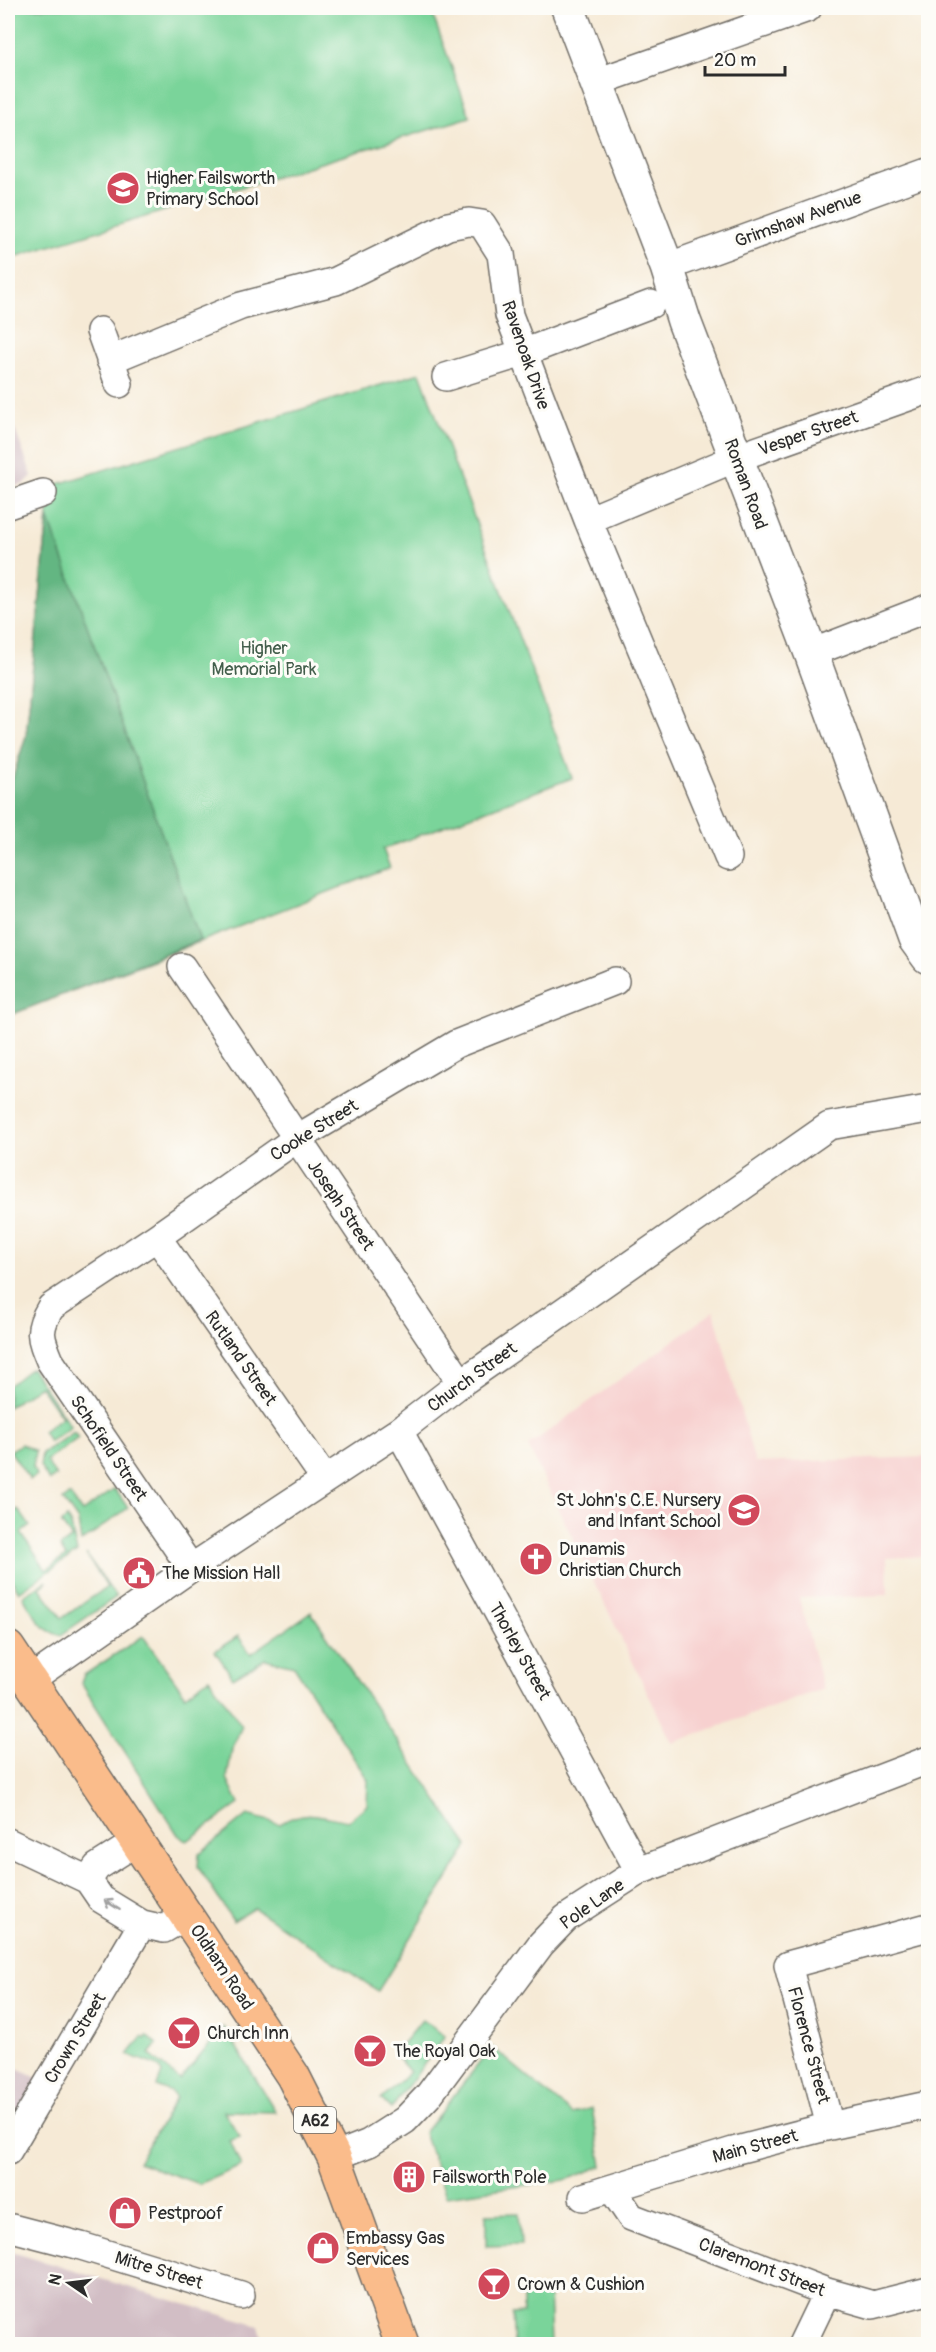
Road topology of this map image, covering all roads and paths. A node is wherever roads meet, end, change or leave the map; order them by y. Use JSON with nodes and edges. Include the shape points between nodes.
{"nodes":[{"id":1,"x":568,"y":8,"type":"edge"},
{"id":2,"x":808,"y":8,"type":"edge"},
{"id":3,"x":597,"y":82,"type":"junction"},
{"id":4,"x":928,"y":172,"type":"edge"},
{"id":5,"x":667,"y":267,"type":"junction"},
{"id":6,"x":651,"y":304,"type":"dead end"},
{"id":7,"x":100,"y":332,"type":"dead end"},
{"id":8,"x":523,"y":353,"type":"junction"},
{"id":9,"x":446,"y":378,"type":"dead end"},
{"id":10,"x":928,"y":390,"type":"edge"},
{"id":11,"x":736,"y":458,"type":"junction"},
{"id":12,"x":43,"y":493,"type":"dead end"},
{"id":13,"x":8,"y":505,"type":"edge"},
{"id":14,"x":588,"y":520,"type":"junction"},
{"id":15,"x":928,"y":608,"type":"edge"},
{"id":16,"x":811,"y":653,"type":"junction"},
{"id":17,"x":728,"y":857,"type":"dead end"},
{"id":18,"x":928,"y":957,"type":"edge"},
{"id":19,"x":182,"y":967,"type":"dead end"},
{"id":20,"x":615,"y":981,"type":"dead end"},
{"id":21,"x":928,"y":1109,"type":"edge"},
{"id":22,"x":296,"y":1139,"type":"junction"},
{"id":23,"x":157,"y":1237,"type":"junction"},
{"id":24,"x":41,"y":1323,"type":"joint"},
{"id":25,"x":461,"y":1383,"type":"junction"},
{"id":26,"x":399,"y":1431,"type":"junction"},
{"id":27,"x":325,"y":1479,"type":"junction"},
{"id":28,"x":191,"y":1568,"type":"junction"},
{"id":29,"x":8,"y":1647,"type":"edge"},
{"id":30,"x":30,"y":1680,"type":"junction"},
{"id":31,"x":928,"y":1760,"type":"edge"},
{"id":32,"x":138,"y":1841,"type":"junction"},
{"id":33,"x":8,"y":1842,"type":"edge"},
{"id":34,"x":639,"y":1871,"type":"junction"},
{"id":35,"x":88,"y":1880,"type":"junction"},
{"id":36,"x":188,"y":1915,"type":"junction"},
{"id":37,"x":142,"y":1924,"type":"junction"},
{"id":38,"x":928,"y":1928,"type":"edge"},
{"id":39,"x":928,"y":2105,"type":"edge"},
{"id":40,"x":830,"y":2126,"type":"junction"},
{"id":41,"x":8,"y":2151,"type":"edge"},
{"id":42,"x":334,"y":2157,"type":"junction"},
{"id":43,"x":612,"y":2189,"type":"junction"},
{"id":44,"x":583,"y":2197,"type":"dead end"},
{"id":45,"x":8,"y":2227,"type":"edge"},
{"id":46,"x":928,"y":2291,"type":"edge"},
{"id":47,"x":827,"y":2292,"type":"junction"},
{"id":48,"x":241,"y":2295,"type":"dead end"},
{"id":49,"x":402,"y":2344,"type":"edge"},
{"id":50,"x":802,"y":2344,"type":"edge"}],
"edges":[{"from":1,"to":3,"type":"street","name":"Roman Road"},
{"from":2,"to":3,"type":"street"},
{"from":3,"to":5,"type":"street","name":"Roman Road"},
{"from":4,"to":5,"type":"street","name":"Grimshaw Avenue"},
{"from":5,"to":11,"type":"street","name":"Roman Road"},
{"from":6,"to":8,"type":"street"},
{"from":7,"to":8,"type":"street","name":"Ravenoak Drive","via":[[114,372],[241,306],[336,281],[416,240],[469,222],[482,224],[501,254],[509,315]]},
{"from":8,"to":9,"type":"street"},
{"from":8,"to":14,"type":"street","name":"Ravenoak Drive"},
{"from":10,"to":11,"type":"street","name":"Vesper Street"},
{"from":11,"to":14,"type":"street","name":"Vesper Street"},
{"from":11,"to":16,"type":"street","name":"Roman Road"},
{"from":12,"to":13,"type":"street"},
{"from":14,"to":17,"type":"street","name":"Ravenoak Drive"},
{"from":15,"to":16,"type":"street"},
{"from":16,"to":18,"type":"street","name":"Roman Road","via":[[915,939]]},
{"from":19,"to":22,"type":"street","name":"Joseph Street"},
{"from":20,"to":22,"type":"street","name":"Cooke Street","via":[[456,1044]]},
{"from":21,"to":25,"type":"street","name":"Church Street","via":[[828,1126]]},
{"from":22,"to":23,"type":"street","name":"Cooke Street"},
{"from":22,"to":25,"type":"street","name":"Joseph Street"},
{"from":23,"to":24,"type":"street","name":"Cooke Street","via":[[51,1307]]},
{"from":23,"to":27,"type":"street","name":"Rutland Street"},
{"from":24,"to":28,"type":"street","name":"Schofield Street","via":[[41,1338],[50,1361]]},
{"from":25,"to":26,"type":"street","name":"Church Street"},
{"from":26,"to":27,"type":"street","name":"Church Street"},
{"from":26,"to":34,"type":"street","name":"Thorley Street"},
{"from":27,"to":28,"type":"street","name":"Church Street"},
{"from":28,"to":30,"type":"street","name":"Church Street"},
{"from":29,"to":30,"type":"highway","name":"Oldham Road","number":"A62"},
{"from":30,"to":32,"type":"highway","name":"Oldham Road","number":"A62"},
{"from":31,"to":34,"type":"street","name":"Pole Lane"},
{"from":32,"to":35,"type":"street","via":[[97,1867]]},
{"from":32,"to":36,"type":"highway","name":"Oldham Road","number":"A62"},
{"from":33,"to":35,"type":"street"},
{"from":34,"to":42,"type":"street","name":"Pole Lane","via":[[566,1918],[541,1944],[428,2096],[405,2120],[369,2143]]},
{"from":37,"to":35,"type":"street","one_way":true,"via":[[101,1899]]},
{"from":36,"to":37,"type":"street","via":[[164,1929]]},
{"from":36,"to":42,"type":"highway","name":"Oldham Road","number":"A62","via":[[293,2076]]},
{"from":37,"to":41,"type":"street","name":"Crown Street"},
{"from":38,"to":40,"type":"street","name":"Florence Street","via":[[788,1965]]},
{"from":39,"to":40,"type":"street","name":"Main Street"},
{"from":40,"to":43,"type":"street","name":"Main Street"},
{"from":42,"to":49,"type":"highway","name":"Oldham Road","number":"A62"},
{"from":43,"to":44,"type":"street","name":"Main Street"},
{"from":43,"to":47,"type":"street","name":"Claremont Street","via":[[631,2217]]},
{"from":45,"to":48,"type":"street","name":"Mitre Street"},
{"from":46,"to":47,"type":"street","name":"Claremont Street","via":[[873,2305]]},
{"from":47,"to":50,"type":"street"}]}
